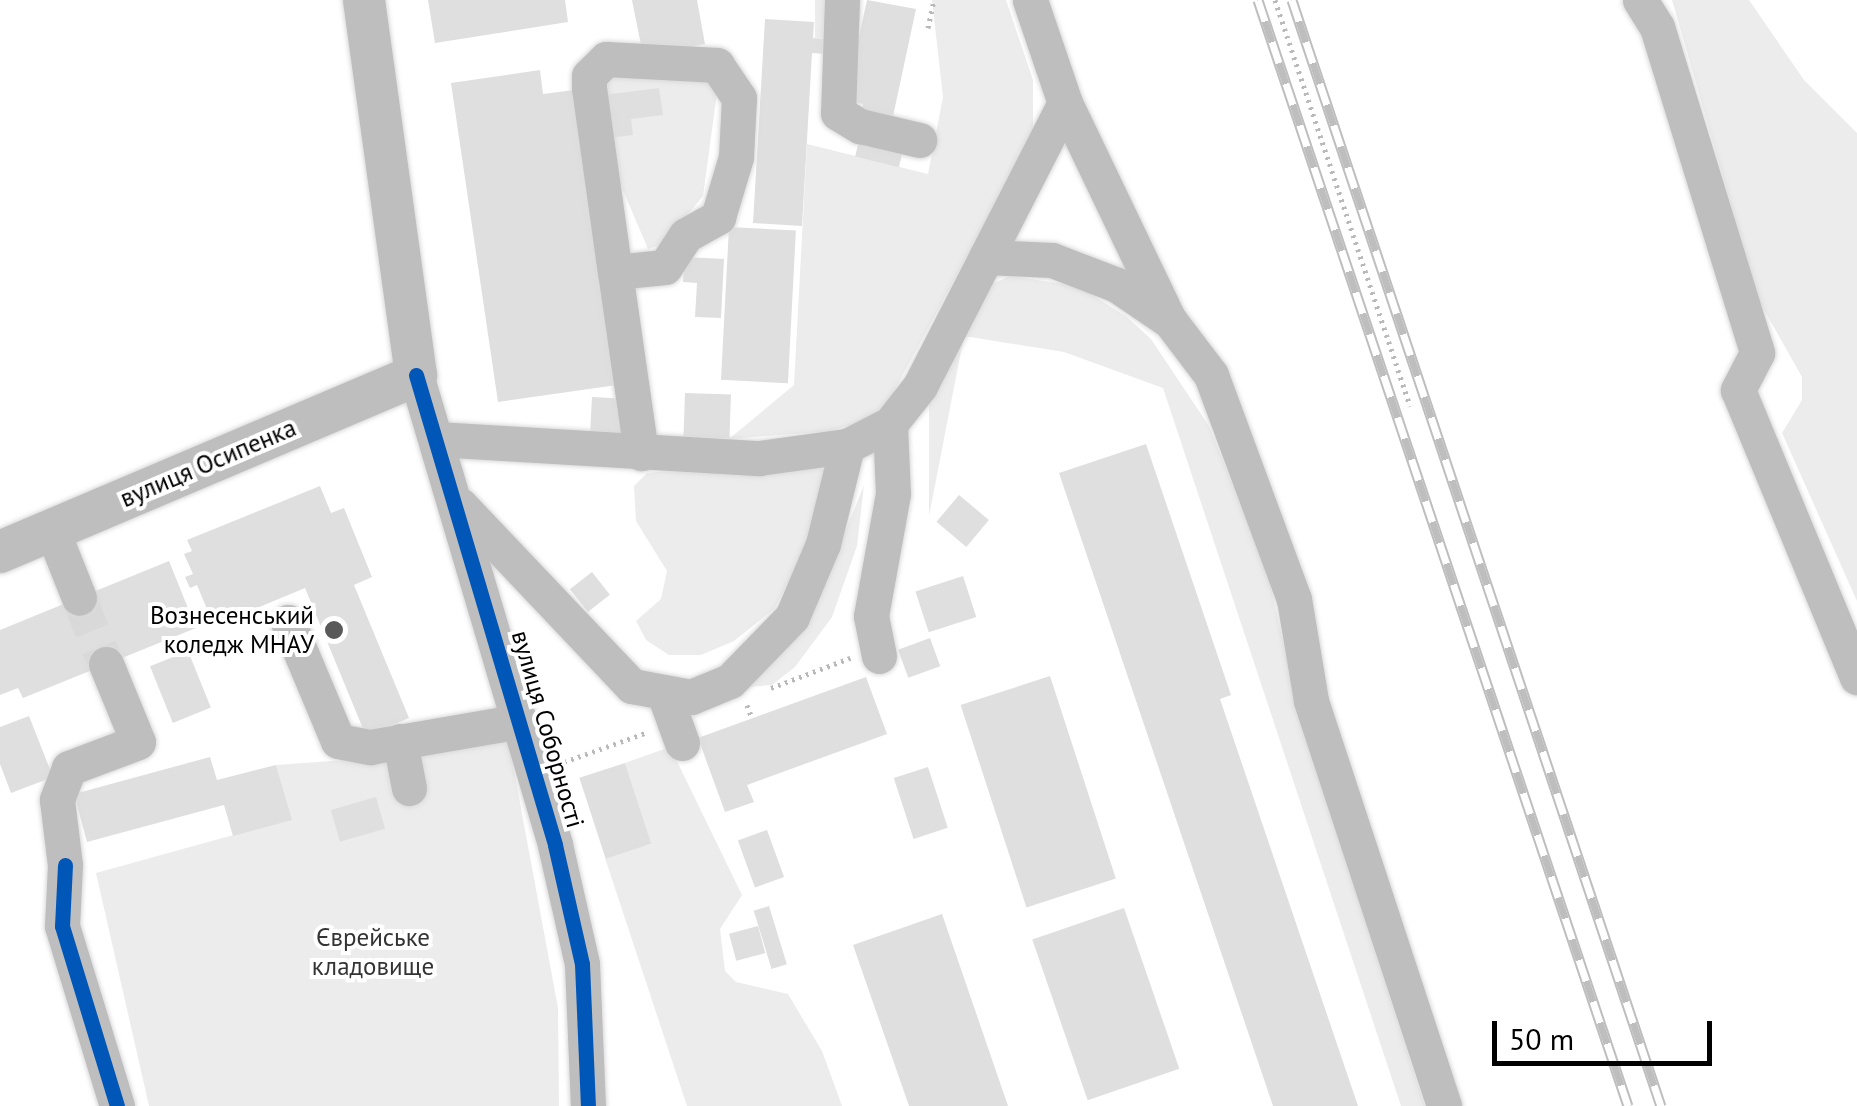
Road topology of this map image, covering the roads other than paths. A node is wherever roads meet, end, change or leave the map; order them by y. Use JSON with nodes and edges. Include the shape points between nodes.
{"nodes":[{"id":1,"x":364,"y":0,"type":"edge"},
{"id":2,"x":842,"y":0,"type":"edge"},
{"id":3,"x":1030,"y":0,"type":"edge"},
{"id":4,"x":1640,"y":0,"type":"edge"},
{"id":5,"x":1065,"y":103,"type":"junction"},
{"id":6,"x":919,"y":140,"type":"dead end"},
{"id":7,"x":986,"y":257,"type":"junction"},
{"id":8,"x":615,"y":272,"type":"junction"},
{"id":9,"x":1170,"y":321,"type":"junction"},
{"id":10,"x":416,"y":374,"type":"junction"},
{"id":11,"x":890,"y":424,"type":"junction"},
{"id":12,"x":436,"y":439,"type":"junction"},
{"id":13,"x":847,"y":446,"type":"junction"},
{"id":14,"x":640,"y":453,"type":"junction"},
{"id":15,"x":455,"y":500,"type":"junction"},
{"id":16,"x":52,"y":530,"type":"junction"},
{"id":17,"x":0,"y":552,"type":"edge"},
{"id":18,"x":79,"y":598,"type":"tunnel mouth"},
{"id":19,"x":288,"y":622,"type":"dead end"},
{"id":20,"x":880,"y":656,"type":"dead end"},
{"id":21,"x":106,"y":664,"type":"tunnel mouth"},
{"id":22,"x":1857,"y":676,"type":"edge"},
{"id":23,"x":665,"y":696,"type":"junction"},
{"id":24,"x":521,"y":722,"type":"junction"},
{"id":25,"x":667,"y":737,"type":"road end"},
{"id":26,"x":400,"y":741,"type":"junction"},
{"id":27,"x":409,"y":788,"type":"dead end"},
{"id":28,"x":598,"y":1104,"type":"edge"},
{"id":29,"x":117,"y":1106,"type":"edge"},
{"id":30,"x":1444,"y":1106,"type":"edge"}],
"edges":[{"from":1,"to":10,"type":"main road","name":"вулиця Соборності"},
{"from":2,"to":6,"type":"street","via":[[838,113],[860,126]]},
{"from":3,"to":5,"type":"street"},
{"from":4,"to":22,"type":"street","via":[[1657,26],[1758,352],[1738,390]]},
{"from":5,"to":7,"type":"street"},
{"from":5,"to":9,"type":"street"},
{"from":7,"to":9,"type":"street","via":[[1019,255],[1086,270]]},
{"from":7,"to":11,"type":"street","via":[[920,386]]},
{"from":8,"to":8,"type":"street","via":[[589,76],[606,60],[717,65],[739,98],[736,156],[718,216],[686,236],[664,267]]},
{"from":8,"to":14,"type":"street"},
{"from":9,"to":30,"type":"street","via":[[1211,375],[1294,599],[1312,702]]},
{"from":10,"to":12,"type":"street","name":"вулиця Соборності"},
{"from":10,"to":16,"type":"main road","name":"вулиця Осипенка"},
{"from":11,"to":13,"type":"street"},
{"from":11,"to":20,"type":"street","via":[[893,494],[870,616]]},
{"from":12,"to":14,"type":"street"},
{"from":12,"to":15,"type":"street","name":"вулиця Соборності"},
{"from":13,"to":14,"type":"street","via":[[759,458]]},
{"from":13,"to":23,"type":"street","via":[[822,544],[792,617],[730,681],[690,697]]},
{"from":15,"to":23,"type":"street","via":[[616,673]]},
{"from":15,"to":24,"type":"street","name":"вулиця Соборності"},
{"from":16,"to":17,"type":"main road","name":"вулиця Осипенка"},
{"from":16,"to":18,"type":"street"},
{"from":19,"to":26,"type":"street","via":[[338,741],[370,747]]},
{"from":21,"to":29,"type":"street","via":[[138,742],[70,768],[57,800],[65,866],[62,926]]},
{"from":23,"to":25,"type":"street"},
{"from":24,"to":26,"type":"street"},
{"from":24,"to":28,"type":"street","name":"вулиця Соборності","via":[[582,964]]},
{"from":26,"to":27,"type":"street"}]}
